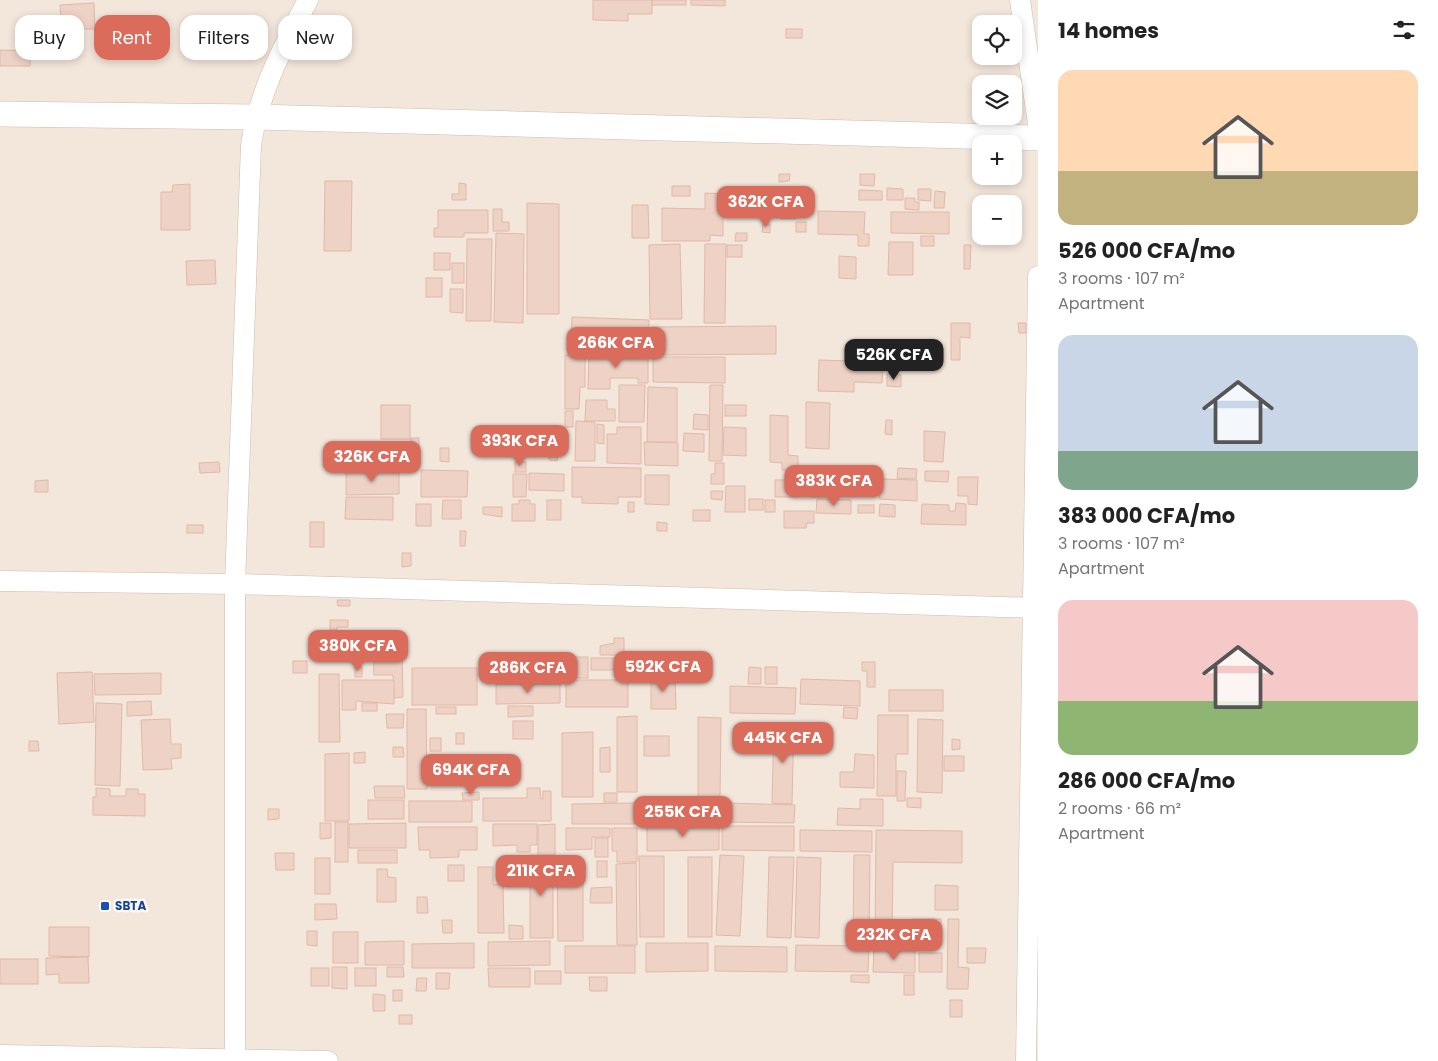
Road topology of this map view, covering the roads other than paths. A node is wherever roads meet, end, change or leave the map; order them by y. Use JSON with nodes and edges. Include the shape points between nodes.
{"nodes":[{"id":1,"x":308,"y":0,"type":"edge"},
{"id":2,"x":1020,"y":0,"type":"edge"},
{"id":3,"x":0,"y":114,"type":"edge"},
{"id":4,"x":255,"y":117,"type":"junction"},
{"id":5,"x":1038,"y":124,"type":"edge"},
{"id":6,"x":1038,"y":138,"type":"edge"},
{"id":7,"x":1038,"y":276,"type":"edge"},
{"id":8,"x":0,"y":581,"type":"edge"},
{"id":9,"x":235,"y":584,"type":"junction"},
{"id":10,"x":1036,"y":608,"type":"edge"},
{"id":11,"x":0,"y":1055,"type":"edge"},
{"id":12,"x":235,"y":1060,"type":"edge"},
{"id":13,"x":328,"y":1061,"type":"edge"},
{"id":14,"x":1026,"y":1061,"type":"edge"}],
"edges":[{"from":1,"to":4,"type":"street","via":[[276,61]]},
{"from":2,"to":5,"type":"street"},
{"from":3,"to":4,"type":"street"},
{"from":4,"to":6,"type":"street"},
{"from":4,"to":9,"type":"street","via":[[251,144]]},
{"from":7,"to":10,"type":"street"},
{"from":8,"to":9,"type":"street"},
{"from":9,"to":10,"type":"street"},
{"from":9,"to":12,"type":"street"},
{"from":10,"to":14,"type":"street"},
{"from":11,"to":12,"type":"street"},
{"from":12,"to":13,"type":"street"}]}
